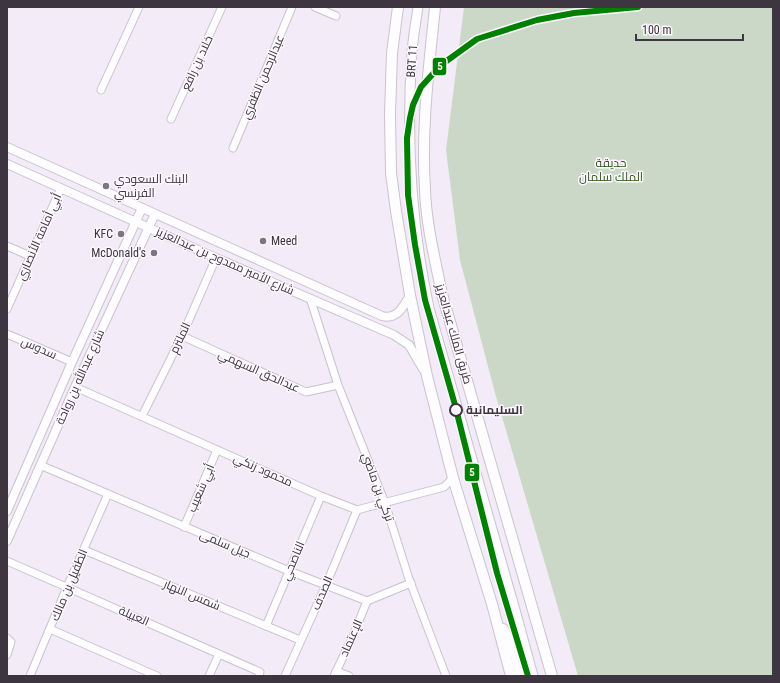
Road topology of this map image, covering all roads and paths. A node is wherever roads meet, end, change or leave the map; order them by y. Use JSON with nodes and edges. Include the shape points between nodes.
{"nodes":[{"id":1,"x":139,"y":7,"type":"edge"},
{"id":2,"x":222,"y":7,"type":"edge"},
{"id":3,"x":292,"y":7,"type":"edge"},
{"id":4,"x":315,"y":7,"type":"edge"},
{"id":5,"x":398,"y":7,"type":"edge"},
{"id":6,"x":418,"y":7,"type":"edge"},
{"id":7,"x":435,"y":7,"type":"edge"},
{"id":8,"x":336,"y":16,"type":"dead end"},
{"id":9,"x":101,"y":90,"type":"dead end"},
{"id":10,"x":171,"y":119,"type":"dead end"},
{"id":11,"x":7,"y":147,"type":"edge"},
{"id":12,"x":233,"y":148,"type":"dead end"},
{"id":13,"x":7,"y":164,"type":"edge"},
{"id":14,"x":61,"y":188,"type":"junction"},
{"id":15,"x":142,"y":208,"type":"junction"},
{"id":16,"x":155,"y":214,"type":"junction"},
{"id":17,"x":136,"y":222,"type":"junction"},
{"id":18,"x":149,"y":228,"type":"junction"},
{"id":19,"x":7,"y":246,"type":"edge"},
{"id":20,"x":30,"y":256,"type":"junction"},
{"id":21,"x":216,"y":258,"type":"junction"},
{"id":22,"x":410,"y":295,"type":"junction"},
{"id":23,"x":310,"y":298,"type":"junction"},
{"id":24,"x":7,"y":309,"type":"edge"},
{"id":25,"x":7,"y":334,"type":"edge"},
{"id":26,"x":182,"y":336,"type":"junction"},
{"id":27,"x":72,"y":362,"type":"junction"},
{"id":28,"x":427,"y":376,"type":"junction"},
{"id":29,"x":338,"y":385,"type":"junction"},
{"id":30,"x":75,"y":387,"type":"junction"},
{"id":31,"x":142,"y":416,"type":"junction"},
{"id":32,"x":217,"y":450,"type":"junction"},
{"id":33,"x":40,"y":465,"type":"junction"},
{"id":34,"x":453,"y":478,"type":"junction"},
{"id":35,"x":108,"y":494,"type":"junction"},
{"id":36,"x":321,"y":496,"type":"junction"},
{"id":37,"x":385,"y":503,"type":"junction"},
{"id":38,"x":358,"y":510,"type":"junction"},
{"id":39,"x":7,"y":511,"type":"edge"},
{"id":40,"x":184,"y":527,"type":"junction"},
{"id":41,"x":7,"y":541,"type":"edge"},
{"id":42,"x":84,"y":550,"type":"junction"},
{"id":43,"x":7,"y":561,"type":"edge"},
{"id":44,"x":289,"y":571,"type":"junction"},
{"id":45,"x":411,"y":584,"type":"junction"},
{"id":46,"x":326,"y":585,"type":"junction"},
{"id":47,"x":67,"y":587,"type":"junction"},
{"id":48,"x":529,"y":599,"type":"junction"},
{"id":49,"x":367,"y":600,"type":"junction"},
{"id":50,"x":492,"y":604,"type":"junction"},
{"id":51,"x":266,"y":626,"type":"junction"},
{"id":52,"x":50,"y":629,"type":"junction"},
{"id":53,"x":7,"y":638,"type":"edge"},
{"id":54,"x":300,"y":640,"type":"junction"},
{"id":55,"x":219,"y":654,"type":"junction"},
{"id":56,"x":7,"y":655,"type":"edge"},
{"id":57,"x":335,"y":673,"type":"edge"},
{"id":58,"x":260,"y":674,"type":"edge"},
{"id":59,"x":30,"y":676,"type":"edge"},
{"id":60,"x":157,"y":676,"type":"edge"},
{"id":61,"x":210,"y":676,"type":"edge"},
{"id":62,"x":285,"y":676,"type":"edge"},
{"id":63,"x":349,"y":676,"type":"edge"},
{"id":64,"x":446,"y":676,"type":"edge"},
{"id":65,"x":511,"y":676,"type":"edge"},
{"id":66,"x":521,"y":676,"type":"edge"},
{"id":67,"x":533,"y":676,"type":"edge"},
{"id":68,"x":545,"y":676,"type":"edge"},
{"id":69,"x":552,"y":676,"type":"edge"}],
"edges":[{"from":1,"to":9,"type":"street"},
{"from":2,"to":10,"type":"street","name":"خلاد بن رافع"},
{"from":3,"to":12,"type":"street","name":"عبدالرحمن الظفري"},
{"from":4,"to":8,"type":"street"},
{"from":5,"to":22,"type":"main road","via":[[390,114],[391,173]]},
{"from":6,"to":67,"type":"main road","name":"BRT 11","via":[[412,50],[410,161],[423,280]]},
{"from":7,"to":48,"type":"main road","name":"طريق الملك عبدالعزيز","via":[[424,134],[425,190],[431,240],[442,294]]},
{"from":11,"to":15,"type":"street","name":"شارع الأمير ممدوح بن عبدالعزيز"},
{"from":13,"to":14,"type":"street","name":"شارع الأمير ممدوح بن عبدالعزيز"},
{"from":14,"to":17,"type":"street","name":"شارع الأمير ممدوح بن عبدالعزيز"},
{"from":14,"to":20,"type":"street","name":"أبي أمامة الأنصاري"},
{"from":15,"to":16,"type":"street","name":"شارع الأمير ممدوح بن عبدالعزيز"},
{"from":15,"to":17,"type":"street","name":"شارع عبدالله بن رواحة"},
{"from":16,"to":18,"type":"street","name":"شارع عبدالله بن رواحة"},
{"from":16,"to":22,"type":"street","name":"شارع الأمير ممدوح بن عبدالعزيز","via":[[382,316],[396,315]]},
{"from":17,"to":18,"type":"street","name":"شارع الأمير ممدوح بن عبدالعزيز"},
{"from":17,"to":27,"type":"street","name":"شارع عبدالله بن رواحة"},
{"from":18,"to":21,"type":"street","name":"شارع الأمير ممدوح بن عبدالعزيز"},
{"from":18,"to":30,"type":"street","name":"شارع عبدالله بن رواحة"},
{"from":19,"to":20,"type":"street"},
{"from":20,"to":24,"type":"street","name":"أبي أمامة الأنصاري"},
{"from":21,"to":23,"type":"street","name":"شارع الأمير ممدوح بن عبدالعزيز"},
{"from":21,"to":26,"type":"street","name":"الملتزم"},
{"from":22,"to":28,"type":"main road"},
{"from":23,"to":28,"type":"street","name":"شارع الأمير ممدوح بن عبدالعزيز","via":[[394,335],[409,345]]},
{"from":23,"to":29,"type":"street","name":"تركي بن ماضي"},
{"from":25,"to":27,"type":"street","name":"سدوس"},
{"from":26,"to":29,"type":"street","name":"عبدالحق السهمي","via":[[306,392]]},
{"from":26,"to":31,"type":"street","name":"الملتزم"},
{"from":27,"to":39,"type":"street","name":"شارع عبدالله بن رواحة"},
{"from":28,"to":34,"type":"main road"},
{"from":29,"to":37,"type":"street","name":"تركي بن ماضي"},
{"from":30,"to":31,"type":"street","name":"محمود زنكي"},
{"from":30,"to":33,"type":"street","name":"شارع عبدالله بن رواحة"},
{"from":31,"to":32,"type":"street","name":"محمود زنكي"},
{"from":32,"to":36,"type":"street","name":"محمود زنكي"},
{"from":32,"to":40,"type":"street","name":"أبي شعيب"},
{"from":33,"to":35,"type":"street","name":"جبل سلمى"},
{"from":33,"to":41,"type":"street","name":"شارع عبدالله بن رواحة"},
{"from":34,"to":37,"type":"street","via":[[444,487]]},
{"from":34,"to":50,"type":"main road"},
{"from":35,"to":40,"type":"street","name":"جبل سلمى"},
{"from":35,"to":42,"type":"street","name":"الطفيل بن مالك"},
{"from":36,"to":38,"type":"street","name":"محمود زنكي"},
{"from":36,"to":44,"type":"street","name":"الناصحي"},
{"from":37,"to":38,"type":"street"},
{"from":37,"to":45,"type":"street","name":"تركي بن ماضي"},
{"from":38,"to":46,"type":"street","name":"الصدف"},
{"from":40,"to":44,"type":"street","name":"جبل سلمى"},
{"from":42,"to":47,"type":"street","name":"الطفيل بن مالك"},
{"from":42,"to":51,"type":"street","name":"شمس النهار"},
{"from":43,"to":47,"type":"street","name":"العبيلة"},
{"from":44,"to":46,"type":"street","name":"جبل سلمى"},
{"from":44,"to":51,"type":"street","name":"الناصحي"},
{"from":45,"to":49,"type":"street"},
{"from":45,"to":64,"type":"street","name":"تركي بن ماضي"},
{"from":46,"to":49,"type":"street","name":"جبل سلمى"},
{"from":46,"to":54,"type":"street","name":"الصدف"},
{"from":47,"to":52,"type":"street","name":"الطفيل بن مالك"},
{"from":47,"to":55,"type":"street","name":"العبيلة"},
{"from":48,"to":68,"type":"main road"},
{"from":48,"to":69,"type":"main road","name":"طريق الملك عبدالعزيز"},
{"from":49,"to":57,"type":"street","name":"الإعتماد"},
{"from":50,"to":65,"type":"main road"},
{"from":50,"to":66,"type":"main road","via":[[516,656]]},
{"from":51,"to":54,"type":"street","name":"شمس النهار"},
{"from":52,"to":59,"type":"street","name":"الطفيل بن مالك"},
{"from":52,"to":60,"type":"street"},
{"from":53,"to":56,"type":"street","via":[[11,642]]},
{"from":54,"to":62,"type":"street","name":"الصدف"},
{"from":55,"to":58,"type":"street","name":"العبيلة"},
{"from":55,"to":61,"type":"street"},
{"from":57,"to":63,"type":"street"}]}
